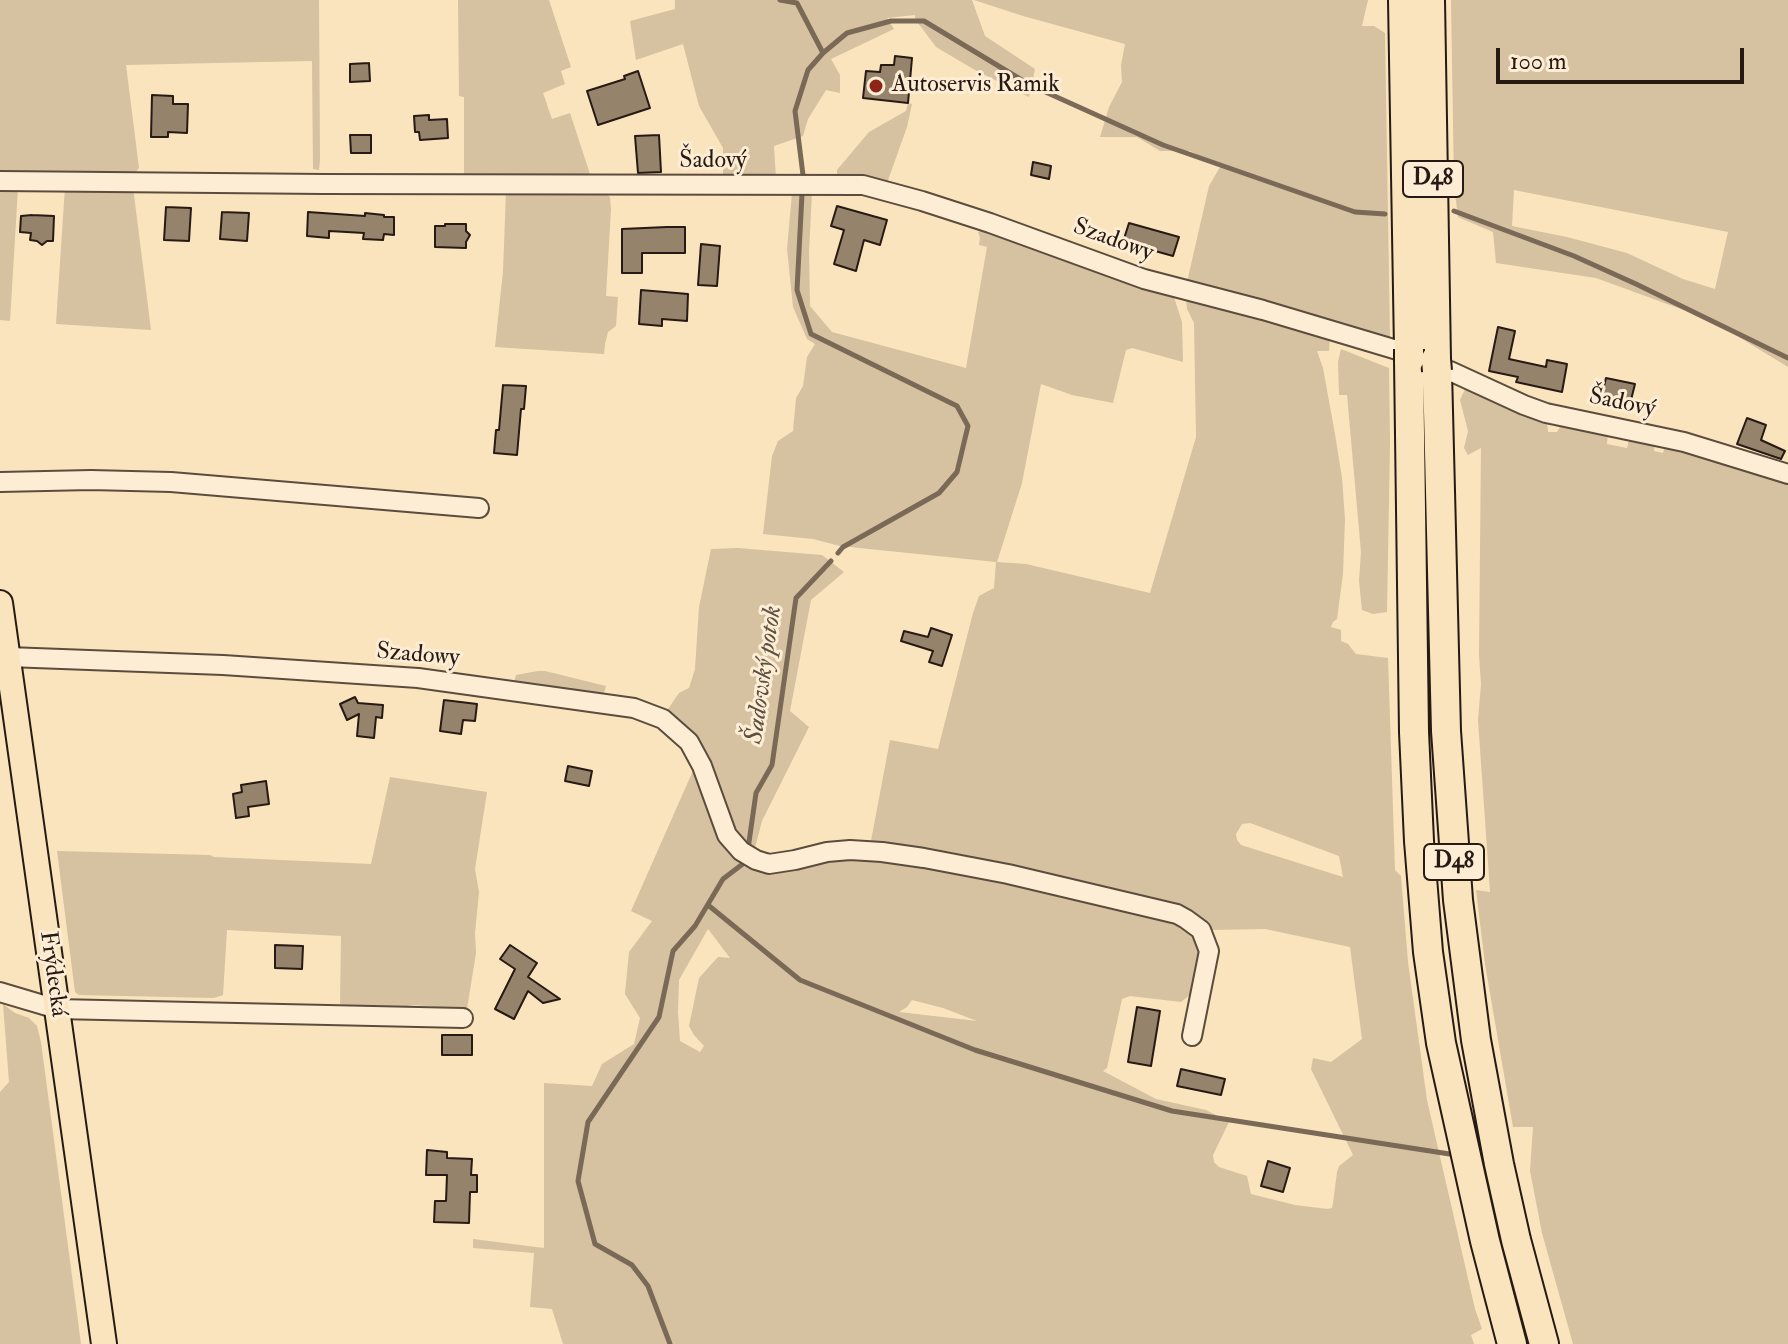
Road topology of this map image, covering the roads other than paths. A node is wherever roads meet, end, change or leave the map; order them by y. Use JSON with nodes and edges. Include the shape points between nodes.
{"nodes":[{"id":1,"x":1403,"y":0,"type":"edge"},
{"id":2,"x":1430,"y":0,"type":"edge"},
{"id":3,"x":0,"y":181,"type":"edge"},
{"id":4,"x":812,"y":186,"type":"joint"},
{"id":5,"x":1423,"y":360,"type":"junction"},
{"id":6,"x":1788,"y":474,"type":"edge"},
{"id":7,"x":0,"y":482,"type":"edge"},
{"id":8,"x":479,"y":508,"type":"dead end"},
{"id":9,"x":0,"y":603,"type":"edge"},
{"id":10,"x":8,"y":657,"type":"junction"},
{"id":11,"x":0,"y":992,"type":"edge"},
{"id":12,"x":57,"y":1009,"type":"junction"},
{"id":13,"x":463,"y":1018,"type":"dead end"},
{"id":14,"x":1192,"y":1036,"type":"dead end"},
{"id":15,"x":104,"y":1344,"type":"edge"},
{"id":16,"x":1512,"y":1344,"type":"edge"},
{"id":17,"x":1544,"y":1344,"type":"edge"}],
"edges":[{"from":1,"to":5,"type":"highway","number":"D48"},
{"from":2,"to":5,"type":"highway","number":"D48"},
{"from":3,"to":4,"type":"street","name":"Šadový"},
{"from":4,"to":5,"type":"street","name":"Szadowy","via":[[881,189],[1005,227],[1144,279]]},
{"from":5,"to":6,"type":"street","name":"Šadový","via":[[1546,413],[1684,442]]},
{"from":5,"to":16,"type":"highway","number":"D48","via":[[1414,732],[1428,952],[1446,1070]]},
{"from":5,"to":17,"type":"highway","number":"D48","via":[[1458,900],[1496,1150]]},
{"from":7,"to":8,"type":"street","via":[[171,482]]},
{"from":9,"to":10,"type":"main road","name":"Frýdecká"},
{"from":10,"to":12,"type":"main road","name":"Frýdecká"},
{"from":10,"to":14,"type":"street","name":"Szadowy","via":[[418,678],[634,708],[663,719],[689,742],[727,835],[746,855],[769,864],[827,852],[882,852],[1008,874],[1177,914],[1201,930],[1209,951]]},
{"from":11,"to":12,"type":"street"},
{"from":12,"to":13,"type":"street"},
{"from":12,"to":15,"type":"main road","name":"Frýdecká"}]}
